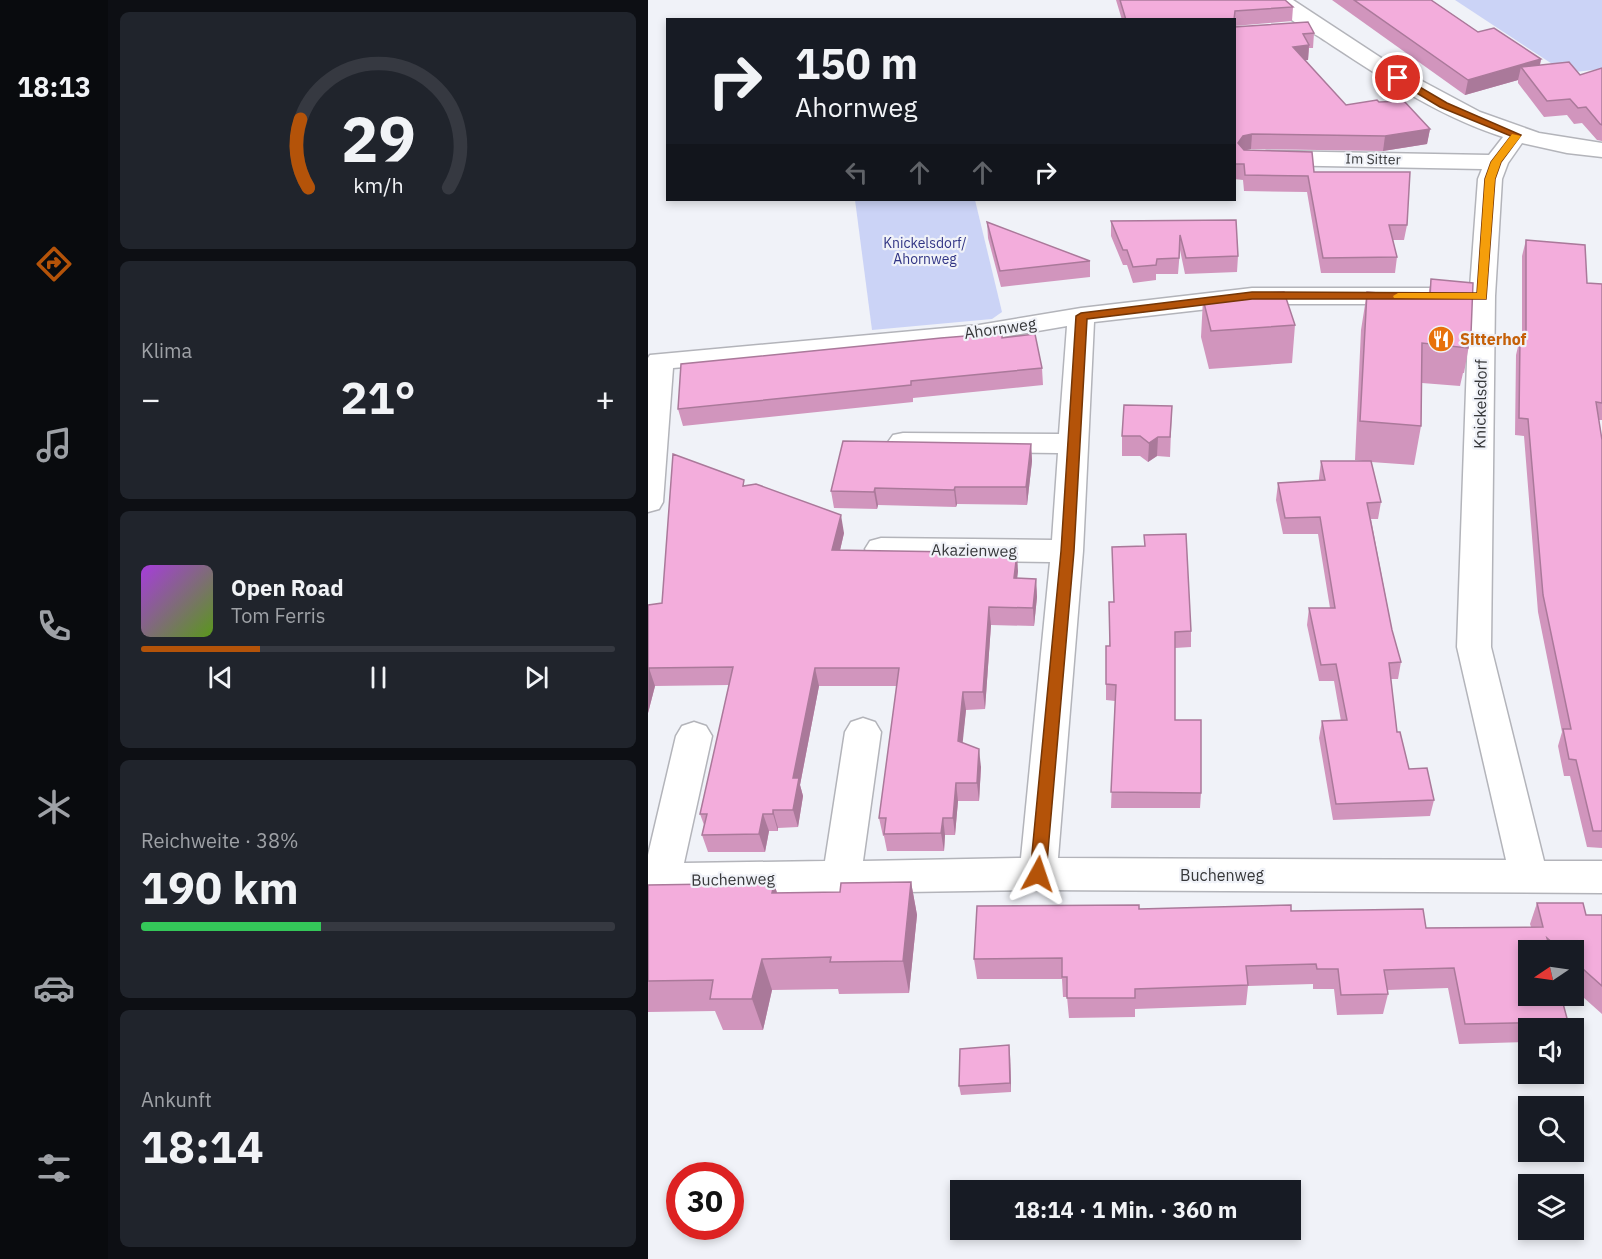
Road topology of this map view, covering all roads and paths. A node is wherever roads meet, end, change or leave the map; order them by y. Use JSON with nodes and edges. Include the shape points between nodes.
{"nodes":[{"id":1,"x":1280,"y":0,"type":"edge"},
{"id":2,"x":1320,"y":27,"type":"junction"},
{"id":3,"x":1288,"y":30,"type":"edge"},
{"id":4,"x":1516,"y":135,"type":"junction"},
{"id":5,"x":1602,"y":150,"type":"edge"},
{"id":6,"x":1251,"y":158,"type":"edge"},
{"id":7,"x":1496,"y":162,"type":"junction"},
{"id":8,"x":1482,"y":297,"type":"junction"},
{"id":9,"x":1081,"y":316,"type":"junction"},
{"id":10,"x":903,"y":442,"type":"edge"},
{"id":11,"x":1076,"y":444,"type":"junction"},
{"id":12,"x":648,"y":502,"type":"edge"},
{"id":13,"x":881,"y":549,"type":"edge"},
{"id":14,"x":1067,"y":551,"type":"junction"},
{"id":15,"x":863,"y":732,"type":"dead end"},
{"id":16,"x":694,"y":736,"type":"dead end"},
{"id":17,"x":1038,"y":874,"type":"junction"},
{"id":18,"x":1529,"y":876,"type":"junction"},
{"id":19,"x":1602,"y":877,"type":"edge"},
{"id":20,"x":842,"y":878,"type":"junction"},
{"id":21,"x":654,"y":880,"type":"edge"}],
"edges":[{"from":1,"to":2,"type":"street"},
{"from":2,"to":3,"type":"street"},
{"from":2,"to":4,"type":"street","via":[[1435,101]]},
{"from":4,"to":5,"type":"street"},
{"from":4,"to":7,"type":"street","name":"Knickelsdorf"},
{"from":6,"to":7,"type":"street","name":"Im Sitter"},
{"from":7,"to":8,"type":"street","name":"Knickelsdorf","via":[[1490,179]]},
{"from":8,"to":9,"type":"street","name":"Ahornweg","via":[[1252,296]]},
{"from":8,"to":18,"type":"street","name":"Knickelsdorf","via":[[1474,647]]},
{"from":9,"to":11,"type":"street"},
{"from":9,"to":12,"type":"street","name":"Ahornweg","via":[[979,333],[660,361]]},
{"from":10,"to":11,"type":"street"},
{"from":11,"to":14,"type":"street"},
{"from":13,"to":14,"type":"street","name":"Akazienweg"},
{"from":14,"to":17,"type":"street"},
{"from":15,"to":20,"type":"street"},
{"from":16,"to":21,"type":"street","name":"Buchenweg"},
{"from":17,"to":18,"type":"street","name":"Buchenweg"},
{"from":17,"to":20,"type":"street","name":"Buchenweg"},
{"from":18,"to":19,"type":"street","name":"Buchenweg"},
{"from":20,"to":21,"type":"street","name":"Buchenweg"}]}
